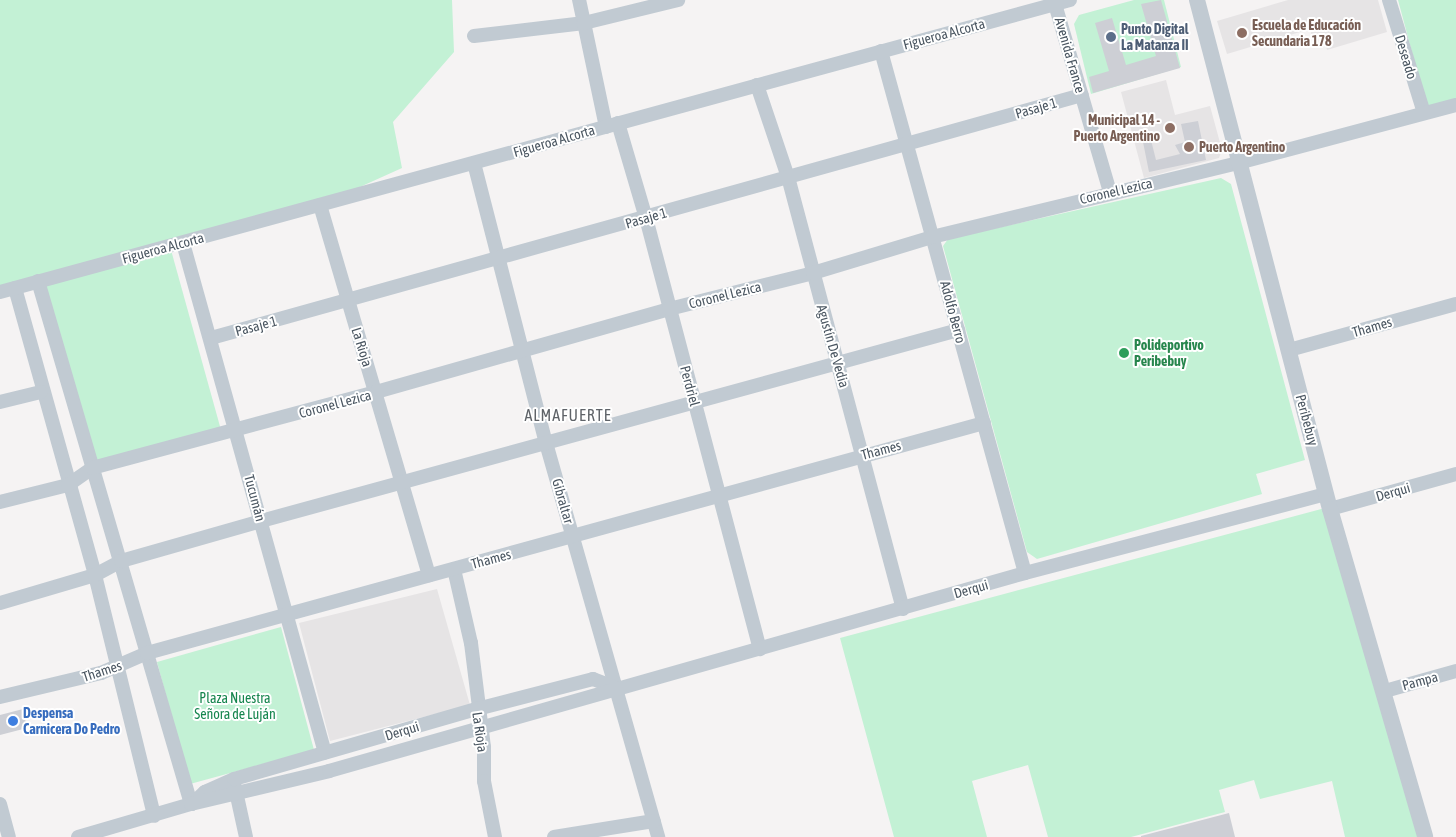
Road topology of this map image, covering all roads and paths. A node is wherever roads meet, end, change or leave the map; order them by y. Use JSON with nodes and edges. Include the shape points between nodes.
{"nodes":[{"id":1,"x":580,"y":0,"type":"edge"},
{"id":2,"x":678,"y":0,"type":"edge"},
{"id":3,"x":1070,"y":0,"type":"edge"},
{"id":4,"x":1197,"y":0,"type":"edge"},
{"id":5,"x":1389,"y":0,"type":"edge"},
{"id":6,"x":1055,"y":4,"type":"junction"},
{"id":7,"x":584,"y":23,"type":"junction"},
{"id":8,"x":474,"y":36,"type":"dead end"},
{"id":9,"x":881,"y":51,"type":"junction"},
{"id":10,"x":758,"y":85,"type":"junction"},
{"id":11,"x":1082,"y":95,"type":"junction"},
{"id":12,"x":1456,"y":105,"type":"edge"},
{"id":13,"x":1424,"y":113,"type":"junction"},
{"id":14,"x":612,"y":125,"type":"junction"},
{"id":15,"x":906,"y":144,"type":"junction"},
{"id":16,"x":474,"y":163,"type":"junction"},
{"id":17,"x":1238,"y":163,"type":"junction"},
{"id":18,"x":788,"y":177,"type":"junction"},
{"id":19,"x":1110,"y":192,"type":"junction"},
{"id":20,"x":320,"y":206,"type":"junction"},
{"id":21,"x":646,"y":218,"type":"junction"},
{"id":22,"x":932,"y":237,"type":"junction"},
{"id":23,"x":183,"y":242,"type":"junction"},
{"id":24,"x":499,"y":258,"type":"junction"},
{"id":25,"x":813,"y":273,"type":"junction"},
{"id":26,"x":38,"y":282,"type":"junction"},
{"id":27,"x":15,"y":288,"type":"junction"},
{"id":28,"x":0,"y":292,"type":"edge"},
{"id":29,"x":348,"y":301,"type":"junction"},
{"id":30,"x":1456,"y":304,"type":"edge"},
{"id":31,"x":669,"y":309,"type":"junction"},
{"id":32,"x":958,"y":330,"type":"junction"},
{"id":33,"x":210,"y":338,"type":"junction"},
{"id":34,"x":1289,"y":350,"type":"junction"},
{"id":35,"x":522,"y":351,"type":"junction"},
{"id":36,"x":839,"y":363,"type":"junction"},
{"id":37,"x":41,"y":392,"type":"junction"},
{"id":38,"x":376,"y":392,"type":"junction"},
{"id":39,"x":0,"y":402,"type":"edge"},
{"id":40,"x":695,"y":404,"type":"junction"},
{"id":41,"x":984,"y":423,"type":"junction"},
{"id":42,"x":237,"y":431,"type":"junction"},
{"id":43,"x":546,"y":443,"type":"junction"},
{"id":44,"x":862,"y":455,"type":"junction"},
{"id":45,"x":92,"y":468,"type":"junction"},
{"id":46,"x":1456,"y":474,"type":"edge"},
{"id":47,"x":402,"y":482,"type":"junction"},
{"id":48,"x":68,"y":485,"type":"junction"},
{"id":49,"x":720,"y":496,"type":"junction"},
{"id":50,"x":0,"y":502,"type":"edge"},
{"id":51,"x":1328,"y":502,"type":"junction"},
{"id":52,"x":261,"y":521,"type":"junction"},
{"id":53,"x":573,"y":538,"type":"junction"},
{"id":54,"x":121,"y":561,"type":"junction"},
{"id":55,"x":454,"y":569,"type":"junction"},
{"id":56,"x":1025,"y":573,"type":"junction"},
{"id":57,"x":95,"y":575,"type":"junction"},
{"id":58,"x":429,"y":576,"type":"junction"},
{"id":59,"x":0,"y":602,"type":"edge"},
{"id":60,"x":903,"y":609,"type":"junction"},
{"id":61,"x":286,"y":614,"type":"junction"},
{"id":62,"x":760,"y":649,"type":"junction"},
{"id":63,"x":147,"y":653,"type":"junction"},
{"id":64,"x":117,"y":668,"type":"junction"},
{"id":65,"x":1456,"y":672,"type":"edge"},
{"id":66,"x":617,"y":688,"type":"junction"},
{"id":67,"x":1384,"y":691,"type":"junction"},
{"id":68,"x":0,"y":697,"type":"edge"},
{"id":69,"x":477,"y":708,"type":"junction"},
{"id":70,"x":481,"y":728,"type":"junction"},
{"id":71,"x":325,"y":754,"type":"junction"},
{"id":72,"x":234,"y":779,"type":"junction"},
{"id":73,"x":236,"y":796,"type":"junction"},
{"id":74,"x":0,"y":804,"type":"edge"},
{"id":75,"x":191,"y":804,"type":"junction"},
{"id":76,"x":154,"y":816,"type":"junction"},
{"id":77,"x":654,"y":821,"type":"junction"},
{"id":78,"x":9,"y":837,"type":"edge"},
{"id":79,"x":78,"y":837,"type":"edge"},
{"id":80,"x":246,"y":837,"type":"edge"},
{"id":81,"x":495,"y":837,"type":"edge"},
{"id":82,"x":554,"y":837,"type":"edge"},
{"id":83,"x":658,"y":837,"type":"edge"},
{"id":84,"x":1425,"y":837,"type":"edge"}],
"edges":[{"from":1,"to":7,"type":"street","name":"Perdriel"},
{"from":2,"to":7,"type":"street"},
{"from":3,"to":6,"type":"street","name":"Figueroa Alcorta"},
{"from":4,"to":17,"type":"street","name":"Peribebuy"},
{"from":5,"to":13,"type":"street","name":"Deseado"},
{"from":6,"to":9,"type":"street","name":"Figueroa Alcorta"},
{"from":6,"to":11,"type":"street","name":"Avenida France"},
{"from":7,"to":8,"type":"street"},
{"from":7,"to":14,"type":"street","name":"Perdriel"},
{"from":9,"to":10,"type":"street","name":"Figueroa Alcorta"},
{"from":9,"to":15,"type":"street","name":"Adolfo Berro"},
{"from":10,"to":14,"type":"street","name":"Figueroa Alcorta"},
{"from":10,"to":18,"type":"street","name":"Agustín De Vedia"},
{"from":11,"to":15,"type":"street","name":"Pasaje 1"},
{"from":11,"to":19,"type":"street","name":"Avenida France"},
{"from":12,"to":13,"type":"street","name":"Coronel Lezica"},
{"from":13,"to":17,"type":"street","name":"Coronel Lezica"},
{"from":14,"to":16,"type":"street","name":"Figueroa Alcorta"},
{"from":14,"to":21,"type":"street","name":"Perdriel"},
{"from":15,"to":18,"type":"street","name":"Pasaje 1"},
{"from":15,"to":22,"type":"street","name":"Adolfo Berro"},
{"from":16,"to":20,"type":"street","name":"Figueroa Alcorta"},
{"from":16,"to":24,"type":"street","name":"Gibraltar"},
{"from":17,"to":19,"type":"street","name":"Coronel Lezica"},
{"from":17,"to":34,"type":"street","name":"Peribebuy"},
{"from":18,"to":21,"type":"street","name":"Pasaje 1"},
{"from":18,"to":25,"type":"street","name":"Agustín De Vedia"},
{"from":19,"to":22,"type":"street","name":"Coronel Lezica"},
{"from":20,"to":23,"type":"street","name":"Figueroa Alcorta"},
{"from":20,"to":29,"type":"street","name":"La Rioja"},
{"from":21,"to":24,"type":"street","name":"Pasaje 1"},
{"from":21,"to":31,"type":"street","name":"Perdriel"},
{"from":22,"to":25,"type":"street","name":"Coronel Lezica"},
{"from":22,"to":32,"type":"street","name":"Adolfo Berro"},
{"from":23,"to":26,"type":"street","name":"Figueroa Alcorta"},
{"from":23,"to":33,"type":"street","name":"Tucumán"},
{"from":24,"to":29,"type":"street","name":"Pasaje 1"},
{"from":24,"to":35,"type":"street","name":"Gibraltar"},
{"from":25,"to":31,"type":"street","name":"Coronel Lezica"},
{"from":25,"to":36,"type":"street","name":"Agustín De Vedia"},
{"from":26,"to":27,"type":"street","name":"Figueroa Alcorta"},
{"from":26,"to":45,"type":"street"},
{"from":27,"to":28,"type":"street","name":"Figueroa Alcorta"},
{"from":27,"to":37,"type":"street"},
{"from":29,"to":33,"type":"street","name":"Pasaje 1"},
{"from":29,"to":38,"type":"street","name":"La Rioja"},
{"from":30,"to":34,"type":"street","name":"Thames"},
{"from":31,"to":35,"type":"street","name":"Coronel Lezica"},
{"from":31,"to":40,"type":"street","name":"Perdriel"},
{"from":32,"to":36,"type":"street"},
{"from":32,"to":41,"type":"street","name":"Adolfo Berro"},
{"from":33,"to":42,"type":"street","name":"Tucumán"},
{"from":34,"to":51,"type":"street","name":"Peribebuy"},
{"from":35,"to":38,"type":"street","name":"Coronel Lezica"},
{"from":35,"to":43,"type":"street","name":"Gibraltar"},
{"from":36,"to":40,"type":"street"},
{"from":36,"to":44,"type":"street","name":"Agustín De Vedia"},
{"from":37,"to":39,"type":"street"},
{"from":37,"to":48,"type":"street"},
{"from":38,"to":42,"type":"street","name":"Coronel Lezica"},
{"from":38,"to":47,"type":"street","name":"La Rioja"},
{"from":40,"to":43,"type":"street"},
{"from":40,"to":49,"type":"street","name":"Perdriel"},
{"from":41,"to":44,"type":"street","name":"Thames"},
{"from":41,"to":56,"type":"street","name":"Adolfo Berro"},
{"from":42,"to":45,"type":"street","name":"Coronel Lezica"},
{"from":42,"to":52,"type":"street","name":"Tucumán"},
{"from":43,"to":47,"type":"street"},
{"from":43,"to":53,"type":"street","name":"Gibraltar"},
{"from":44,"to":49,"type":"street","name":"Thames"},
{"from":44,"to":60,"type":"street","name":"Agustín De Vedia"},
{"from":45,"to":48,"type":"street","name":"Coronel Lezica"},
{"from":45,"to":54,"type":"street"},
{"from":46,"to":51,"type":"street","name":"Derqui"},
{"from":47,"to":52,"type":"street"},
{"from":47,"to":58,"type":"street","name":"La Rioja"},
{"from":48,"to":50,"type":"street","name":"Coronel Lezica"},
{"from":48,"to":57,"type":"street"},
{"from":49,"to":53,"type":"street","name":"Thames"},
{"from":49,"to":62,"type":"street","name":"Perdriel"},
{"from":51,"to":56,"type":"street","name":"Derqui"},
{"from":51,"to":67,"type":"street","name":"Peribebuy"},
{"from":52,"to":54,"type":"street"},
{"from":52,"to":61,"type":"street","name":"Tucumán"},
{"from":53,"to":55,"type":"street","name":"Thames"},
{"from":53,"to":66,"type":"street","name":"Gibraltar"},
{"from":54,"to":57,"type":"street"},
{"from":54,"to":63,"type":"street"},
{"from":55,"to":58,"type":"street","name":"Thames"},
{"from":55,"to":69,"type":"street","name":"La Rioja","via":[[471,643]]},
{"from":56,"to":60,"type":"street","name":"Derqui"},
{"from":57,"to":59,"type":"street"},
{"from":57,"to":64,"type":"street"},
{"from":58,"to":61,"type":"street","name":"Thames"},
{"from":60,"to":62,"type":"street","name":"Derqui"},
{"from":61,"to":63,"type":"street","name":"Thames"},
{"from":61,"to":71,"type":"street","name":"Tucumán"},
{"from":62,"to":66,"type":"street","name":"Derqui"},
{"from":63,"to":64,"type":"street","name":"Thames"},
{"from":63,"to":75,"type":"street"},
{"from":64,"to":68,"type":"street","name":"Thames"},
{"from":64,"to":76,"type":"street"},
{"from":65,"to":67,"type":"street","name":"Pampa"},
{"from":66,"to":69,"type":"street","name":"Derqui","via":[[593,679]]},
{"from":66,"to":70,"type":"street","name":"Derqui"},
{"from":66,"to":77,"type":"street","name":"Gibraltar"},
{"from":67,"to":84,"type":"street","name":"Peribebuy"},
{"from":69,"to":70,"type":"street","name":"La Rioja"},
{"from":69,"to":71,"type":"street","name":"Derqui"},
{"from":70,"to":73,"type":"street","name":"Derqui"},
{"from":70,"to":81,"type":"street","name":"La Rioja","via":[[484,781]]},
{"from":71,"to":72,"type":"street","name":"Derqui"},
{"from":72,"to":73,"type":"street"},
{"from":72,"to":75,"type":"street","name":"Derqui","via":[[205,792]]},
{"from":73,"to":75,"type":"street","name":"Derqui"},
{"from":73,"to":80,"type":"street"},
{"from":74,"to":78,"type":"street"},
{"from":75,"to":76,"type":"street","name":"Derqui"},
{"from":76,"to":79,"type":"street","name":"Derqui"},
{"from":77,"to":82,"type":"street"},
{"from":77,"to":83,"type":"street","name":"Gibraltar"}]}
